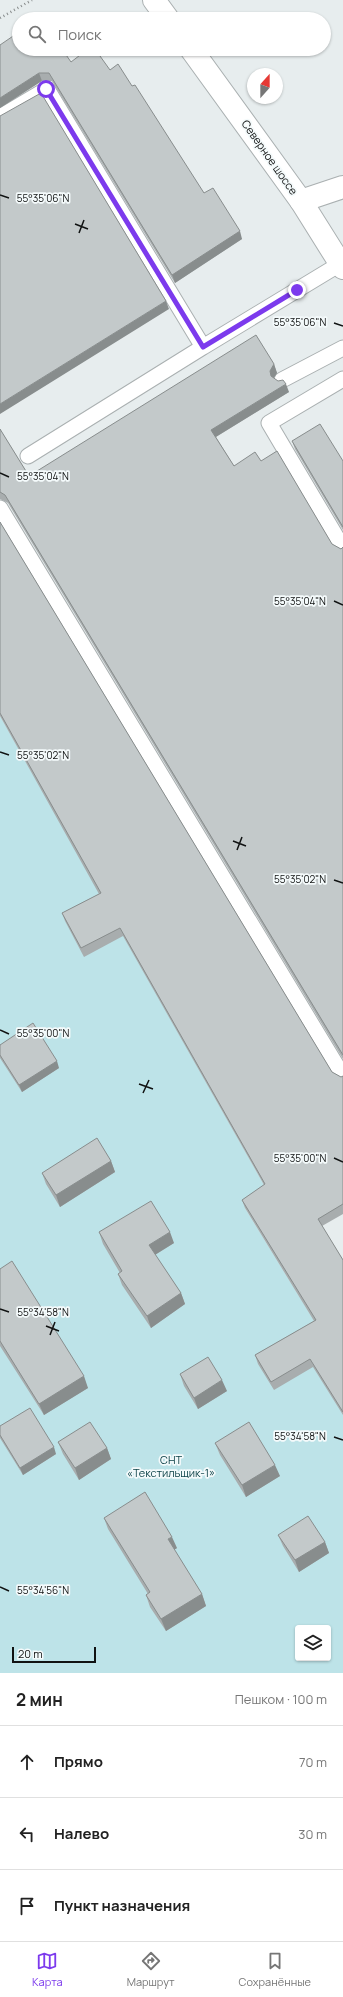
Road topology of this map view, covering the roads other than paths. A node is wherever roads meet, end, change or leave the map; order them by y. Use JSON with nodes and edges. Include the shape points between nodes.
{"nodes":[{"id":1,"x":154,"y":0,"type":"edge"},
{"id":2,"x":163,"y":12,"type":"edge"},
{"id":3,"x":196,"y":56,"type":"edge"},
{"id":4,"x":0,"y":117,"type":"edge"},
{"id":5,"x":343,"y":187,"type":"edge"},
{"id":6,"x":301,"y":201,"type":"junction"},
{"id":7,"x":342,"y":266,"type":"edge"},
{"id":8,"x":203,"y":347,"type":"junction"},
{"id":9,"x":343,"y":348,"type":"edge"},
{"id":10,"x":343,"y":379,"type":"edge"},
{"id":11,"x":282,"y":380,"type":"edge"},
{"id":12,"x":28,"y":456,"type":"dead end"},
{"id":13,"x":0,"y":508,"type":"edge"},
{"id":14,"x":343,"y":548,"type":"edge"},
{"id":15,"x":343,"y":1076,"type":"edge"}],
"edges":[{"from":1,"to":2,"type":"main road"},
{"from":3,"to":6,"type":"main road","name":"Северное шоссе"},
{"from":4,"to":8,"type":"lane","via":[[46,89]]},
{"from":5,"to":6,"type":"main road"},
{"from":6,"to":7,"type":"main road","name":"Северное шоссе"},
{"from":7,"to":8,"type":"lane"},
{"from":8,"to":12,"type":"lane"},
{"from":9,"to":11,"type":"lane"},
{"from":10,"to":14,"type":"lane","via":[[269,423]]},
{"from":13,"to":15,"type":"lane"}]}
